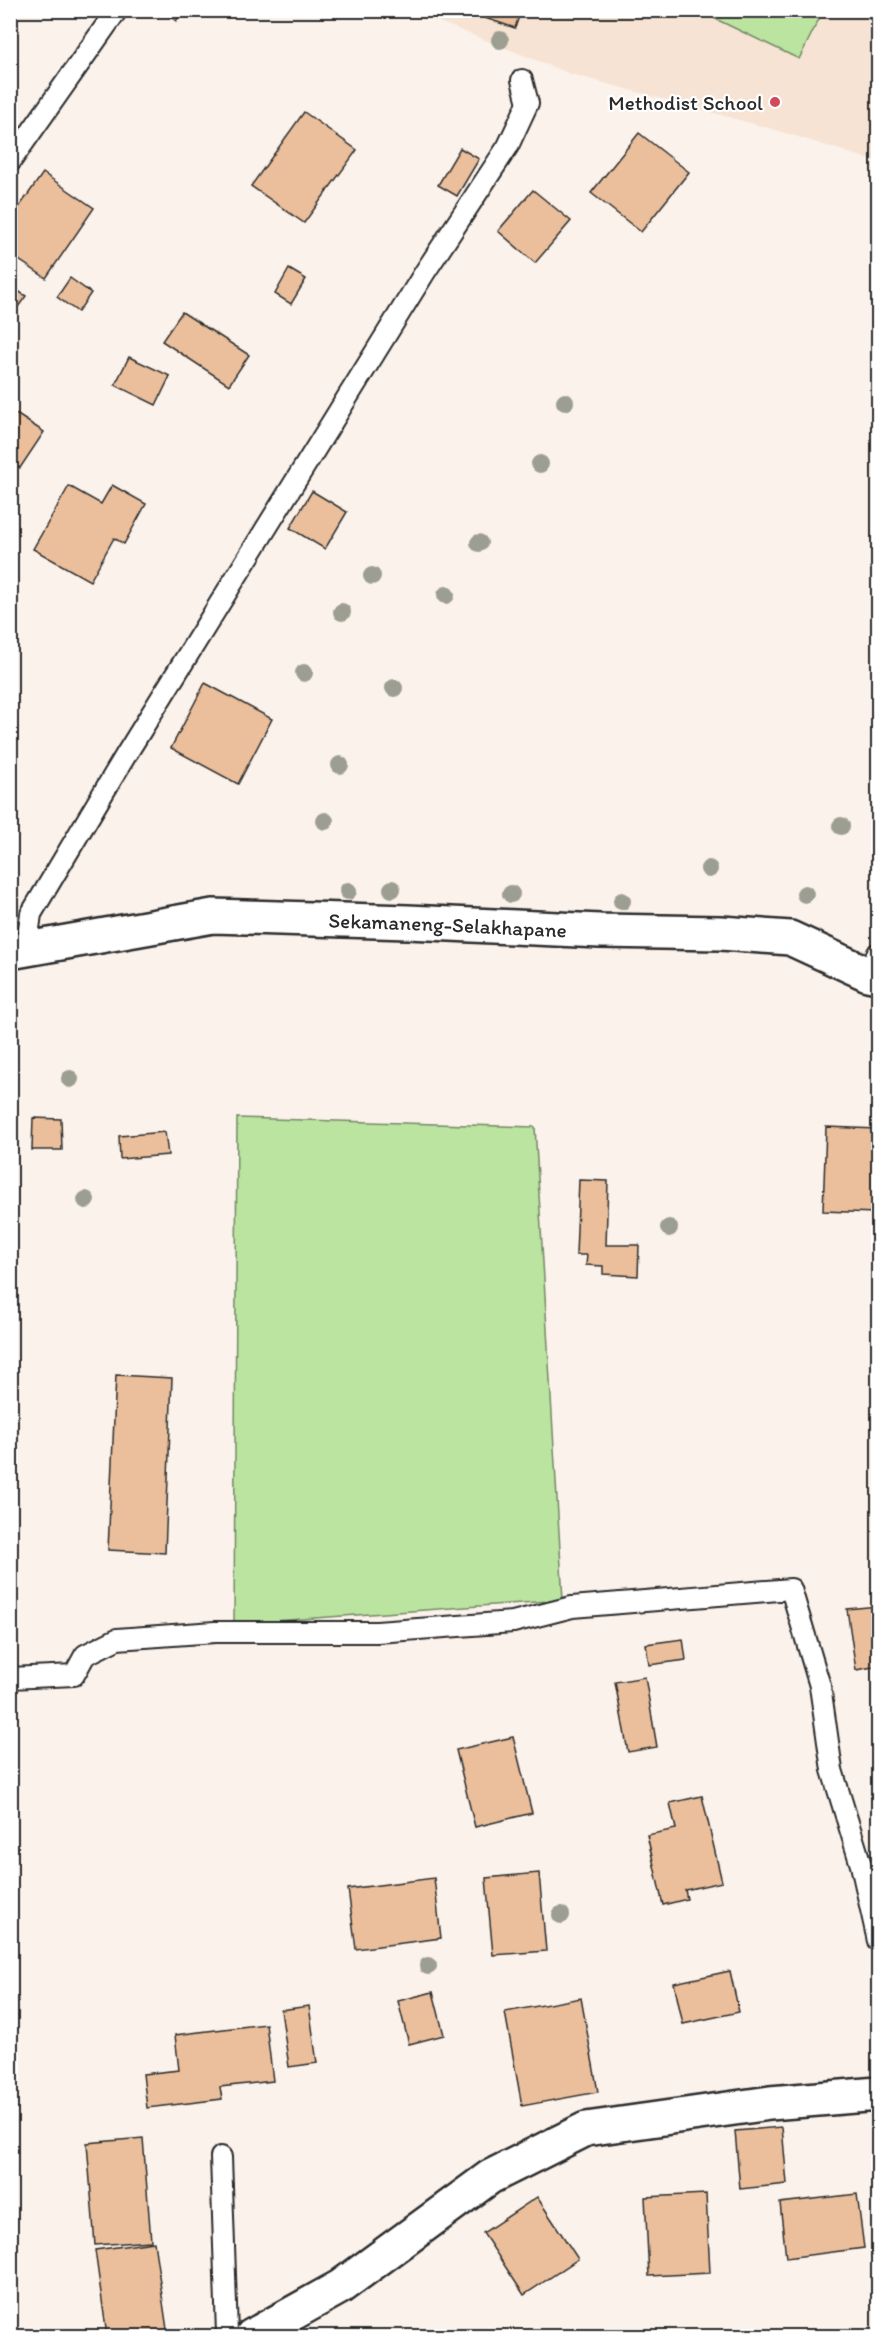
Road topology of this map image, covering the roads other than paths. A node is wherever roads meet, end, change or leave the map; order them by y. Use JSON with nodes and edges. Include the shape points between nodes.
{"nodes":[{"id":1,"x":117,"y":10,"type":"edge"},
{"id":2,"x":522,"y":80,"type":"dead end"},
{"id":3,"x":10,"y":162,"type":"edge"},
{"id":4,"x":18,"y":951,"type":"edge"},
{"id":5,"x":875,"y":968,"type":"edge"},
{"id":6,"x":10,"y":1678,"type":"edge"},
{"id":7,"x":879,"y":1941,"type":"edge"},
{"id":8,"x":879,"y":2094,"type":"edge"},
{"id":9,"x":221,"y":2157,"type":"dead end"},
{"id":10,"x":228,"y":2337,"type":"edge"},
{"id":11,"x":252,"y":2337,"type":"edge"}],
"edges":[{"from":1,"to":3,"type":"lane"},
{"from":2,"to":4,"type":"lane","via":[[528,103],[507,146],[115,773],[32,914]]},
{"from":4,"to":5,"type":"street","name":"Sekamaneng-Selakhapane","via":[[213,916],[790,938]]},
{"from":6,"to":7,"type":"lane","via":[[74,1675],[84,1655],[117,1639],[215,1632],[377,1632],[501,1623],[572,1607],[791,1589],[820,1686],[832,1770]]},
{"from":8,"to":11,"type":"street","via":[[770,2103],[586,2129],[490,2177],[340,2287]]},
{"from":9,"to":10,"type":"lane"}]}
